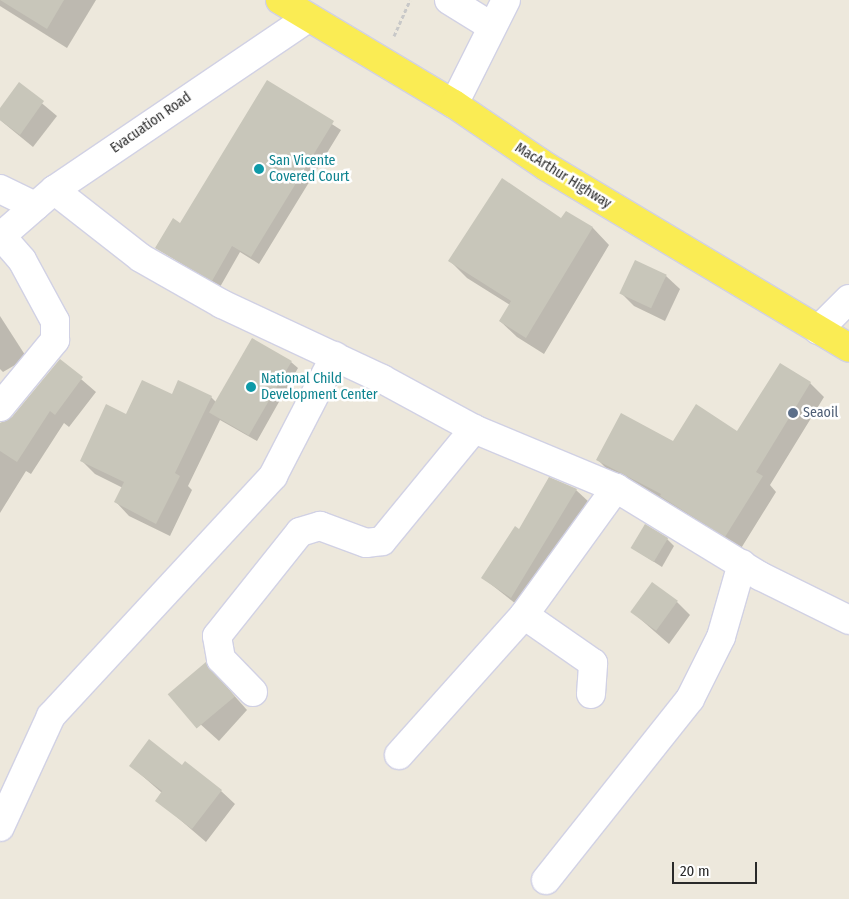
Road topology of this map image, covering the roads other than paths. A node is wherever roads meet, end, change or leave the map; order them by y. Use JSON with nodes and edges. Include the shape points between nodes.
{"nodes":[{"id":1,"x":280,"y":0,"type":"edge"},
{"id":2,"x":449,"y":0,"type":"edge"},
{"id":3,"x":506,"y":0,"type":"edge"},
{"id":4,"x":308,"y":18,"type":"junction"},
{"id":5,"x":491,"y":26,"type":"junction"},
{"id":6,"x":454,"y":104,"type":"junction"},
{"id":7,"x":0,"y":189,"type":"edge"},
{"id":8,"x":45,"y":198,"type":"junction"},
{"id":9,"x":0,"y":236,"type":"edge"},
{"id":10,"x":849,"y":299,"type":"edge"},
{"id":11,"x":818,"y":330,"type":"junction"},
{"id":12,"x":849,"y":348,"type":"edge"},
{"id":13,"x":335,"y":356,"type":"junction"},
{"id":14,"x":0,"y":407,"type":"edge"},
{"id":15,"x":474,"y":428,"type":"junction"},
{"id":16,"x":616,"y":488,"type":"junction"},
{"id":17,"x":742,"y":564,"type":"junction"},
{"id":18,"x":524,"y":615,"type":"junction"},
{"id":19,"x":849,"y":620,"type":"edge"},
{"id":20,"x":253,"y":692,"type":"dead end"},
{"id":21,"x":591,"y":694,"type":"dead end"},
{"id":22,"x":399,"y":756,"type":"dead end"},
{"id":23,"x":0,"y":827,"type":"edge"},
{"id":24,"x":546,"y":880,"type":"dead end"}],
"edges":[{"from":1,"to":4,"type":"main road","name":"MacArthur Highway"},
{"from":2,"to":5,"type":"street"},
{"from":3,"to":5,"type":"street"},
{"from":4,"to":6,"type":"main road","name":"MacArthur Highway"},
{"from":4,"to":8,"type":"street","name":"Evacuation Road"},
{"from":5,"to":6,"type":"street"},
{"from":6,"to":11,"type":"main road","name":"MacArthur Highway","via":[[546,167]]},
{"from":7,"to":8,"type":"street"},
{"from":8,"to":9,"type":"street","name":"Evacuation Road"},
{"from":8,"to":13,"type":"street","via":[[222,304]]},
{"from":9,"to":14,"type":"street","via":[[22,260],[55,321],[55,340]]},
{"from":10,"to":11,"type":"street"},
{"from":11,"to":12,"type":"main road","name":"MacArthur Highway"},
{"from":13,"to":15,"type":"street"},
{"from":13,"to":23,"type":"street","via":[[273,476],[51,716]]},
{"from":15,"to":16,"type":"street"},
{"from":15,"to":20,"type":"street","via":[[382,541],[366,542],[320,526],[300,532],[217,636],[221,659]]},
{"from":16,"to":17,"type":"street"},
{"from":16,"to":18,"type":"street"},
{"from":17,"to":19,"type":"street"},
{"from":17,"to":24,"type":"street","via":[[721,637],[690,699]]},
{"from":18,"to":21,"type":"street","via":[[593,663]]},
{"from":18,"to":22,"type":"street"}]}
